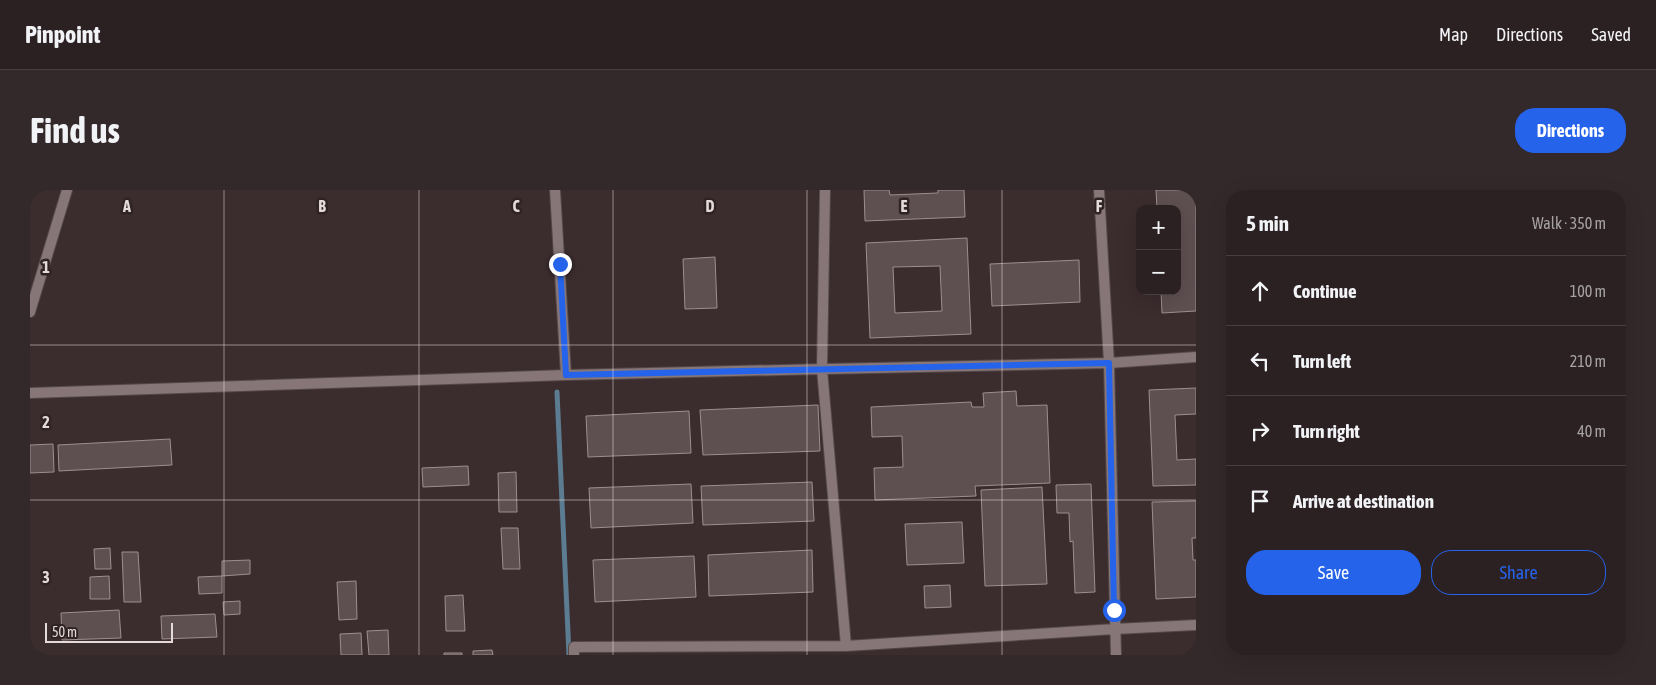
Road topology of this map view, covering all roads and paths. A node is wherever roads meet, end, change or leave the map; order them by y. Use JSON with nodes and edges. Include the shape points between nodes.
{"nodes":[{"id":1,"x":67,"y":190,"type":"edge"},
{"id":2,"x":555,"y":190,"type":"edge"},
{"id":3,"x":825,"y":190,"type":"edge"},
{"id":4,"x":1098,"y":190,"type":"edge"},
{"id":5,"x":30,"y":312,"type":"edge"},
{"id":6,"x":1196,"y":357,"type":"edge"},
{"id":7,"x":1109,"y":363,"type":"junction"},
{"id":8,"x":822,"y":369,"type":"junction"},
{"id":9,"x":566,"y":375,"type":"junction"},
{"id":10,"x":30,"y":393,"type":"edge"},
{"id":11,"x":1196,"y":626,"type":"edge"},
{"id":12,"x":1114,"y":629,"type":"junction"},
{"id":13,"x":846,"y":646,"type":"junction"},
{"id":14,"x":574,"y":655,"type":"edge"},
{"id":15,"x":1116,"y":655,"type":"edge"}],
"edges":[{"from":1,"to":5,"type":"lane"},
{"from":2,"to":9,"type":"lane"},
{"from":3,"to":8,"type":"lane"},
{"from":4,"to":7,"type":"lane"},
{"from":6,"to":7,"type":"lane"},
{"from":7,"to":8,"type":"lane"},
{"from":7,"to":12,"type":"lane"},
{"from":8,"to":9,"type":"lane"},
{"from":8,"to":13,"type":"lane"},
{"from":9,"to":10,"type":"lane"},
{"from":11,"to":12,"type":"lane"},
{"from":12,"to":13,"type":"lane"},
{"from":12,"to":15,"type":"lane"},
{"from":13,"to":14,"type":"lane","via":[[574,647]]}]}
